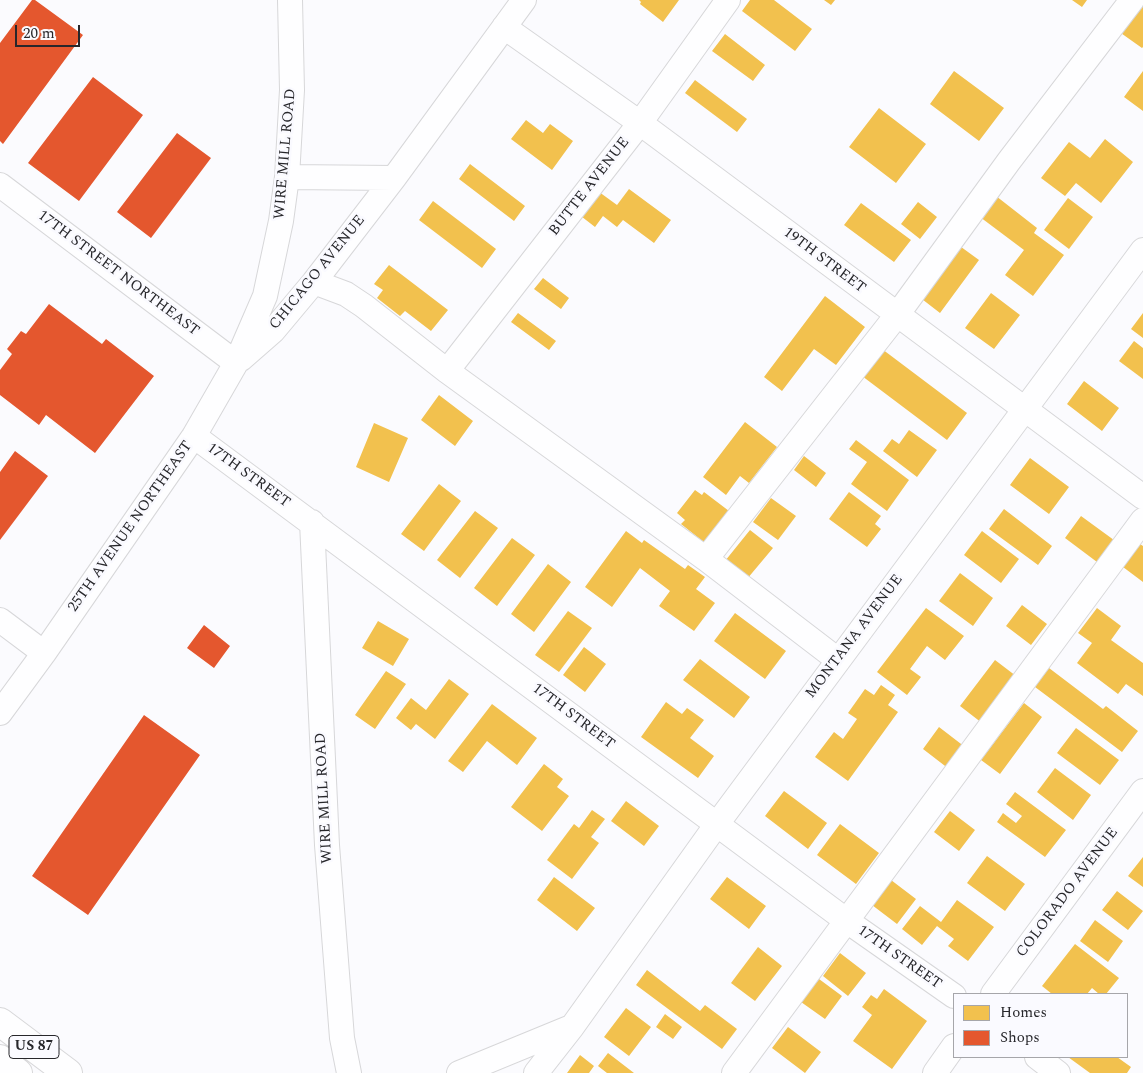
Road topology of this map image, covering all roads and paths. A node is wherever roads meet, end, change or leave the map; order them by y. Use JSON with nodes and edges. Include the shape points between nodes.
{"nodes":[{"id":1,"x":290,"y":0,"type":"edge"},
{"id":2,"x":524,"y":0,"type":"edge"},
{"id":3,"x":728,"y":0,"type":"edge"},
{"id":4,"x":1132,"y":0,"type":"edge"},
{"id":5,"x":504,"y":27,"type":"junction"},
{"id":6,"x":640,"y":123,"type":"junction"},
{"id":7,"x":287,"y":177,"type":"junction"},
{"id":8,"x":394,"y":178,"type":"junction"},
{"id":9,"x":0,"y":185,"type":"edge"},
{"id":10,"x":1143,"y":250,"type":"edge"},
{"id":11,"x":314,"y":282,"type":"junction"},
{"id":12,"x":897,"y":315,"type":"junction"},
{"id":13,"x":250,"y":333,"type":"joint"},
{"id":14,"x":236,"y":363,"type":"junction"},
{"id":15,"x":447,"y":371,"type":"junction"},
{"id":16,"x":1025,"y":408,"type":"junction"},
{"id":17,"x":194,"y":436,"type":"junction"},
{"id":18,"x":1143,"y":497,"type":"edge"},
{"id":19,"x":1143,"y":520,"type":"edge"},
{"id":20,"x":312,"y":522,"type":"junction"},
{"id":21,"x":706,"y":559,"type":"junction"},
{"id":22,"x":0,"y":620,"type":"edge"},
{"id":23,"x":44,"y":653,"type":"junction"},
{"id":24,"x":838,"y":660,"type":"junction"},
{"id":25,"x":0,"y":713,"type":"edge"},
{"id":26,"x":1143,"y":791,"type":"edge"},
{"id":27,"x":717,"y":824,"type":"junction"},
{"id":28,"x":847,"y":921,"type":"junction"},
{"id":29,"x":994,"y":993,"type":"edge"},
{"id":30,"x":953,"y":995,"type":"edge"},
{"id":31,"x":0,"y":1022,"type":"edge"},
{"id":32,"x":572,"y":1027,"type":"junction"},
{"id":33,"x":953,"y":1047,"type":"edge"},
{"id":34,"x":1038,"y":1058,"type":"edge"},
{"id":35,"x":0,"y":1059,"type":"edge"},
{"id":36,"x":18,"y":1073,"type":"edge"},
{"id":37,"x":68,"y":1073,"type":"edge"},
{"id":38,"x":349,"y":1073,"type":"edge"},
{"id":39,"x":459,"y":1073,"type":"edge"},
{"id":40,"x":536,"y":1073,"type":"edge"},
{"id":41,"x":734,"y":1073,"type":"edge"},
{"id":42,"x":935,"y":1073,"type":"edge"},
{"id":43,"x":1058,"y":1073,"type":"edge"}],
"edges":[{"from":1,"to":7,"type":"street","name":"WIRE MILL ROAD","via":[[292,90]]},
{"from":2,"to":5,"type":"street","name":"CHICAGO AVENUE"},
{"from":3,"to":6,"type":"street","name":"BUTTE AVENUE"},
{"from":4,"to":12,"type":"street"},
{"from":5,"to":6,"type":"street","name":"19TH STREET"},
{"from":5,"to":8,"type":"street","name":"CHICAGO AVENUE"},
{"from":6,"to":12,"type":"street","name":"19TH STREET"},
{"from":6,"to":15,"type":"street","name":"BUTTE AVENUE"},
{"from":7,"to":8,"type":"street"},
{"from":7,"to":13,"type":"street","name":"WIRE MILL ROAD","via":[[265,296]]},
{"from":8,"to":11,"type":"street","name":"CHICAGO AVENUE"},
{"from":9,"to":14,"type":"street","name":"17TH STREET NORTHEAST"},
{"from":10,"to":16,"type":"street","name":"MONTANA AVENUE"},
{"from":11,"to":14,"type":"street","name":"CHICAGO AVENUE","via":[[273,331]]},
{"from":11,"to":15,"type":"street","via":[[346,294],[364,306]]},
{"from":12,"to":16,"type":"street","name":"19TH STREET"},
{"from":12,"to":21,"type":"street"},
{"from":13,"to":14,"type":"street","name":"25TH AVENUE NORTHEAST"},
{"from":14,"to":17,"type":"street","name":"25TH AVENUE NORTHEAST"},
{"from":15,"to":21,"type":"street"},
{"from":16,"to":18,"type":"street","name":"19TH STREET"},
{"from":16,"to":24,"type":"street","name":"MONTANA AVENUE"},
{"from":17,"to":20,"type":"street","name":"17TH STREET"},
{"from":17,"to":23,"type":"street","name":"25TH AVENUE NORTHEAST"},
{"from":19,"to":28,"type":"street"},
{"from":20,"to":27,"type":"street","name":"17TH STREET"},
{"from":20,"to":38,"type":"street","name":"WIRE MILL ROAD","via":[[327,845],[342,1038]]},
{"from":21,"to":24,"type":"street"},
{"from":22,"to":23,"type":"street"},
{"from":23,"to":25,"type":"street","name":"25TH AVENUE NORTHEAST"},
{"from":24,"to":27,"type":"street","name":"MONTANA AVENUE"},
{"from":26,"to":29,"type":"street","name":"COLORADO AVENUE"},
{"from":27,"to":28,"type":"street","name":"17TH STREET"},
{"from":27,"to":32,"type":"street","name":"MONTANA AVENUE"},
{"from":28,"to":30,"type":"street","name":"17TH STREET"},
{"from":28,"to":41,"type":"street"},
{"from":31,"to":37,"type":"main road","number":"US 87"},
{"from":32,"to":39,"type":"street"},
{"from":32,"to":40,"type":"street","name":"MONTANA AVENUE"},
{"from":33,"to":42,"type":"street"},
{"from":34,"to":43,"type":"street"},
{"from":35,"to":36,"type":"main road","number":"US 87"}]}
